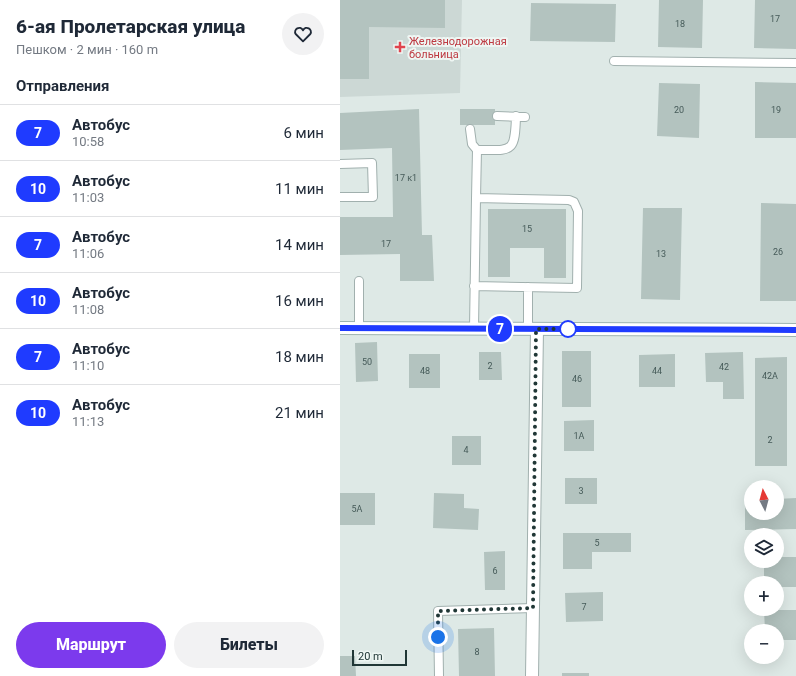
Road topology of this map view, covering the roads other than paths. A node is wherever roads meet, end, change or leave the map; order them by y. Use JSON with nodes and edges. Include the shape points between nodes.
{"nodes":[{"id":1,"x":614,"y":61,"type":"dead end"},
{"id":2,"x":796,"y":63,"type":"edge"},
{"id":3,"x":497,"y":116,"type":"dead end"},
{"id":4,"x":516,"y":116,"type":"junction"},
{"id":5,"x":525,"y":117,"type":"dead end"},
{"id":6,"x":470,"y":129,"type":"dead end"},
{"id":7,"x":476,"y":150,"type":"junction"},
{"id":8,"x":340,"y":164,"type":"edge"},
{"id":9,"x":340,"y":197,"type":"edge"},
{"id":10,"x":476,"y":198,"type":"junction"},
{"id":11,"x":359,"y":281,"type":"dead end"},
{"id":12,"x":474,"y":286,"type":"junction"},
{"id":13,"x":528,"y":287,"type":"junction"},
{"id":14,"x":340,"y":328,"type":"edge"},
{"id":15,"x":359,"y":328,"type":"junction"},
{"id":16,"x":474,"y":329,"type":"junction"},
{"id":17,"x":532,"y":329,"type":"junction"},
{"id":18,"x":796,"y":330,"type":"edge"},
{"id":19,"x":533,"y":608,"type":"junction"},
{"id":20,"x":439,"y":676,"type":"edge"},
{"id":21,"x":532,"y":676,"type":"edge"}],
"edges":[{"from":1,"to":2,"type":"lane"},
{"from":3,"to":4,"type":"lane"},
{"from":4,"to":5,"type":"lane"},
{"from":4,"to":7,"type":"lane","via":[[515,139],[510,147],[502,150]]},
{"from":6,"to":7,"type":"lane","via":[[472,144]]},
{"from":7,"to":10,"type":"lane"},
{"from":8,"to":9,"type":"lane","via":[[372,163],[373,197]]},
{"from":10,"to":12,"type":"lane"},
{"from":10,"to":13,"type":"lane","via":[[568,200],[577,206],[577,288]]},
{"from":11,"to":15,"type":"lane"},
{"from":12,"to":13,"type":"lane"},
{"from":12,"to":16,"type":"lane"},
{"from":13,"to":17,"type":"lane"},
{"from":14,"to":15,"type":"street"},
{"from":15,"to":16,"type":"street"},
{"from":16,"to":17,"type":"street"},
{"from":17,"to":18,"type":"street"},
{"from":17,"to":19,"type":"street"},
{"from":19,"to":20,"type":"lane","via":[[438,611]]},
{"from":19,"to":21,"type":"street"}]}
